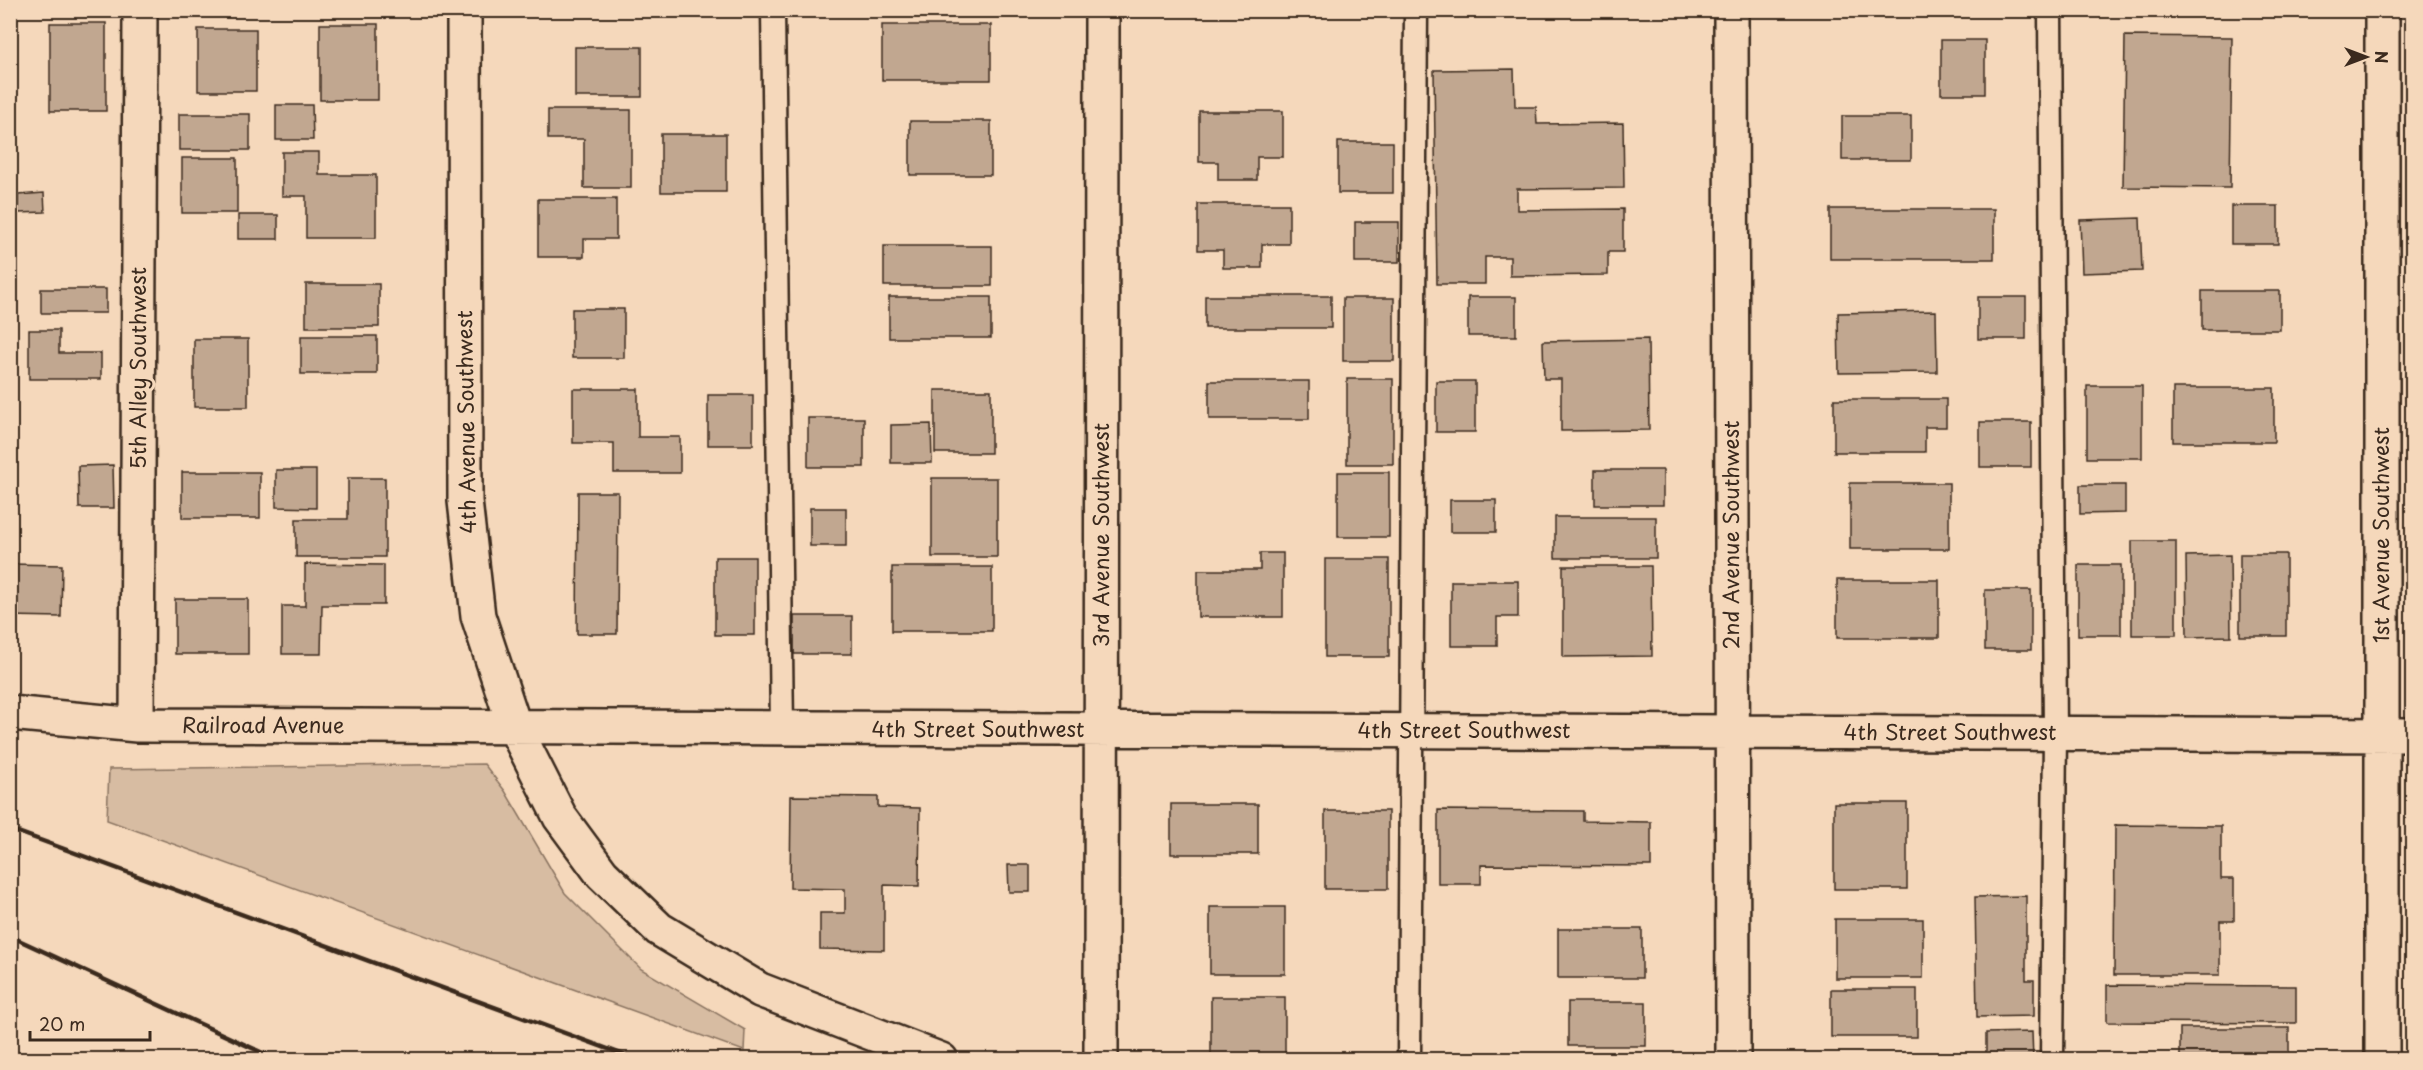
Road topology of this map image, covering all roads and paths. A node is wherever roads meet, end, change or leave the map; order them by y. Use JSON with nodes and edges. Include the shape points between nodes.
{"nodes":[{"id":1,"x":140,"y":10,"type":"edge"},
{"id":2,"x":464,"y":10,"type":"edge"},
{"id":3,"x":773,"y":10,"type":"edge"},
{"id":4,"x":1102,"y":10,"type":"edge"},
{"id":5,"x":1416,"y":10,"type":"edge"},
{"id":6,"x":1731,"y":10,"type":"edge"},
{"id":7,"x":2050,"y":10,"type":"edge"},
{"id":8,"x":2382,"y":10,"type":"edge"},
{"id":9,"x":10,"y":712,"type":"edge"},
{"id":10,"x":137,"y":725,"type":"junction"},
{"id":11,"x":515,"y":728,"type":"junction"},
{"id":12,"x":782,"y":729,"type":"junction"},
{"id":13,"x":1101,"y":730,"type":"junction"},
{"id":14,"x":1412,"y":731,"type":"junction"},
{"id":15,"x":1732,"y":732,"type":"junction"},
{"id":16,"x":2055,"y":733,"type":"junction"},
{"id":17,"x":2397,"y":734,"type":"edge"},
{"id":18,"x":941,"y":1059,"type":"edge"},
{"id":19,"x":1101,"y":1059,"type":"edge"},
{"id":20,"x":1409,"y":1059,"type":"edge"},
{"id":21,"x":1733,"y":1059,"type":"edge"},
{"id":22,"x":2052,"y":1059,"type":"edge"},
{"id":23,"x":2382,"y":1059,"type":"edge"}],
"edges":[{"from":1,"to":10,"type":"street","name":"5th Alley Southwest"},
{"from":2,"to":11,"type":"street","name":"4th Avenue Southwest","via":[[465,501],[478,616]]},
{"from":3,"to":12,"type":"lane"},
{"from":4,"to":13,"type":"street","name":"3rd Avenue Southwest"},
{"from":5,"to":14,"type":"lane"},
{"from":6,"to":15,"type":"street","name":"2nd Avenue Southwest"},
{"from":7,"to":16,"type":"lane"},
{"from":8,"to":17,"type":"street","name":"1st Avenue Southwest"},
{"from":9,"to":10,"type":"street","name":"Railroad Avenue"},
{"from":10,"to":11,"type":"street","name":"Railroad Avenue"},
{"from":11,"to":12,"type":"street","name":"4th Street Southwest"},
{"from":11,"to":18,"type":"street","name":"4th Avenue Southwest","via":[[560,817],[602,874],[659,929],[760,990]]},
{"from":12,"to":13,"type":"street","name":"4th Street Southwest"},
{"from":13,"to":14,"type":"street","name":"4th Street Southwest"},
{"from":13,"to":19,"type":"street","name":"3rd Avenue Southwest"},
{"from":14,"to":15,"type":"street","name":"4th Street Southwest"},
{"from":14,"to":20,"type":"lane"},
{"from":15,"to":16,"type":"street","name":"4th Street Southwest"},
{"from":15,"to":21,"type":"street","name":"2nd Avenue Southwest"},
{"from":16,"to":17,"type":"street","name":"4th Street Southwest"},
{"from":16,"to":22,"type":"lane"},
{"from":17,"to":23,"type":"street","name":"1st Avenue Southwest"}]}
